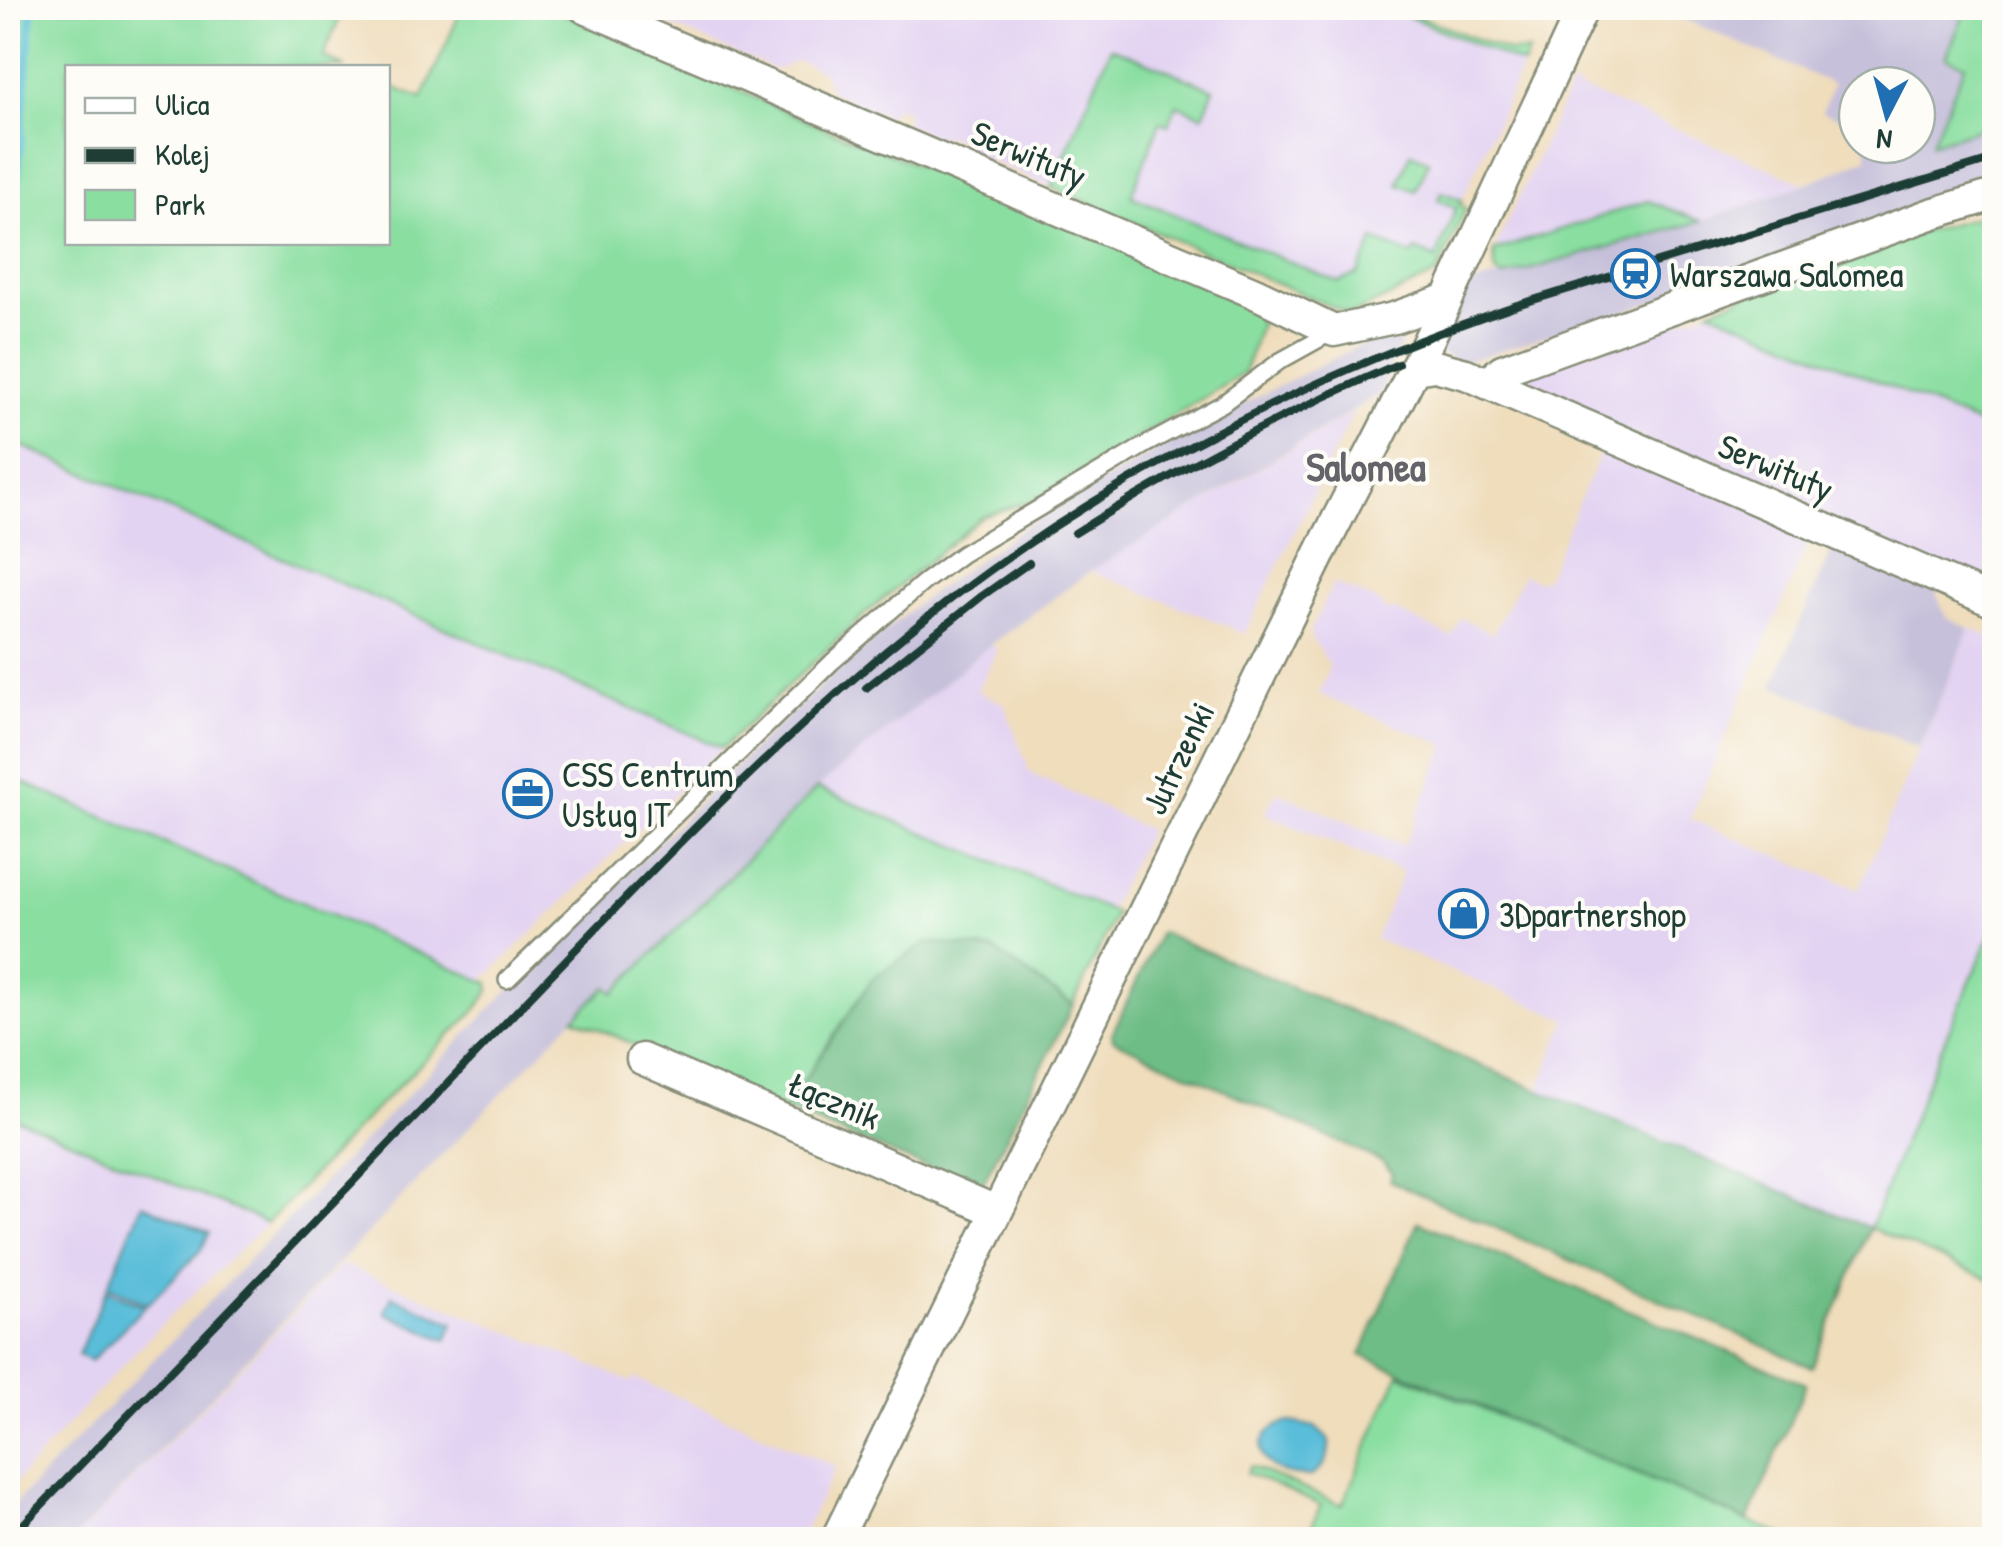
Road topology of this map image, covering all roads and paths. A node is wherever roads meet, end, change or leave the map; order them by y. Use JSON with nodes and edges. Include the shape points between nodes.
{"nodes":[{"id":1,"x":585,"y":8,"type":"edge"},
{"id":2,"x":1583,"y":8,"type":"edge"},
{"id":3,"x":1994,"y":195,"type":"edge"},
{"id":4,"x":1445,"y":300,"type":"junction"},
{"id":5,"x":1334,"y":331,"type":"junction"},
{"id":6,"x":1414,"y":369,"type":"junction"},
{"id":7,"x":1487,"y":383,"type":"junction"},
{"id":8,"x":1994,"y":602,"type":"edge"},
{"id":9,"x":507,"y":980,"type":"dead end"},
{"id":10,"x":642,"y":1059,"type":"dead end"},
{"id":11,"x":996,"y":1211,"type":"junction"},
{"id":12,"x":836,"y":1540,"type":"edge"}],
"edges":[{"from":1,"to":5,"type":"street","name":"Serwituty"},
{"from":2,"to":4,"type":"street","name":"Jutrzenki"},
{"from":3,"to":7,"type":"street","via":[[1502,370]]},
{"from":4,"to":5,"type":"street"},
{"from":4,"to":6,"type":"street","name":"Jutrzenki"},
{"from":5,"to":9,"type":"lane","via":[[923,583],[832,662]]},
{"from":6,"to":7,"type":"street","name":"Serwituty","via":[[1435,366]]},
{"from":6,"to":11,"type":"street","name":"Jutrzenki"},
{"from":7,"to":8,"type":"street","name":"Serwituty"},
{"from":10,"to":11,"type":"street","name":"Łącznik"},
{"from":11,"to":12,"type":"street","name":"Jutrzenki"}]}
